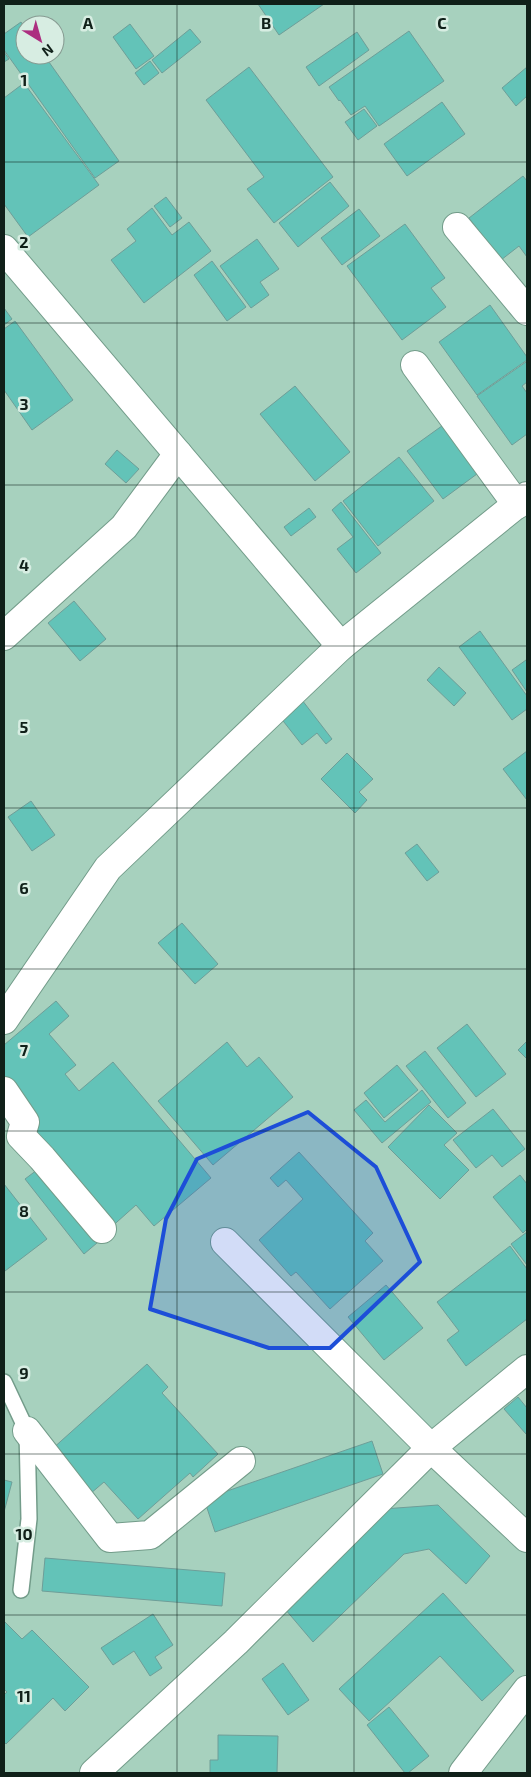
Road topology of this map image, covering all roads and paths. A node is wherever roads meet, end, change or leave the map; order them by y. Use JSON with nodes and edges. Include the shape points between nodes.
{"nodes":[{"id":1,"x":457,"y":227,"type":"dead end"},
{"id":2,"x":4,"y":249,"type":"edge"},
{"id":3,"x":527,"y":311,"type":"edge"},
{"id":4,"x":416,"y":365,"type":"dead end"},
{"id":5,"x":178,"y":454,"type":"junction"},
{"id":6,"x":522,"y":501,"type":"edge"},
{"id":7,"x":4,"y":636,"type":"edge"},
{"id":8,"x":341,"y":646,"type":"junction"},
{"id":9,"x":4,"y":1020,"type":"edge"},
{"id":10,"x":4,"y":1090,"type":"edge"},
{"id":11,"x":102,"y":1229,"type":"dead end"},
{"id":12,"x":225,"y":1242,"type":"dead end"},
{"id":13,"x":527,"y":1369,"type":"edge"},
{"id":14,"x":4,"y":1382,"type":"edge"},
{"id":15,"x":27,"y":1431,"type":"junction"},
{"id":16,"x":431,"y":1448,"type":"junction"},
{"id":17,"x":241,"y":1460,"type":"dead end"},
{"id":18,"x":527,"y":1538,"type":"edge"},
{"id":19,"x":21,"y":1590,"type":"dead end"},
{"id":20,"x":527,"y":1690,"type":"edge"},
{"id":21,"x":470,"y":1771,"type":"edge"},
{"id":22,"x":94,"y":1773,"type":"edge"}],
"edges":[{"from":1,"to":3,"type":"street"},
{"from":2,"to":5,"type":"street"},
{"from":4,"to":6,"type":"street"},
{"from":5,"to":7,"type":"street","via":[[124,527]]},
{"from":5,"to":8,"type":"street"},
{"from":6,"to":8,"type":"street"},
{"from":8,"to":9,"type":"street","via":[[108,868]]},
{"from":10,"to":11,"type":"street","via":[[25,1122],[21,1136]]},
{"from":12,"to":16,"type":"street"},
{"from":13,"to":16,"type":"street"},
{"from":14,"to":15,"type":"lane"},
{"from":15,"to":17,"type":"street","via":[[110,1538],[150,1536]]},
{"from":15,"to":19,"type":"lane","via":[[29,1519]]},
{"from":16,"to":18,"type":"street"},
{"from":16,"to":22,"type":"street","via":[[236,1642]]},
{"from":20,"to":21,"type":"street"}]}
